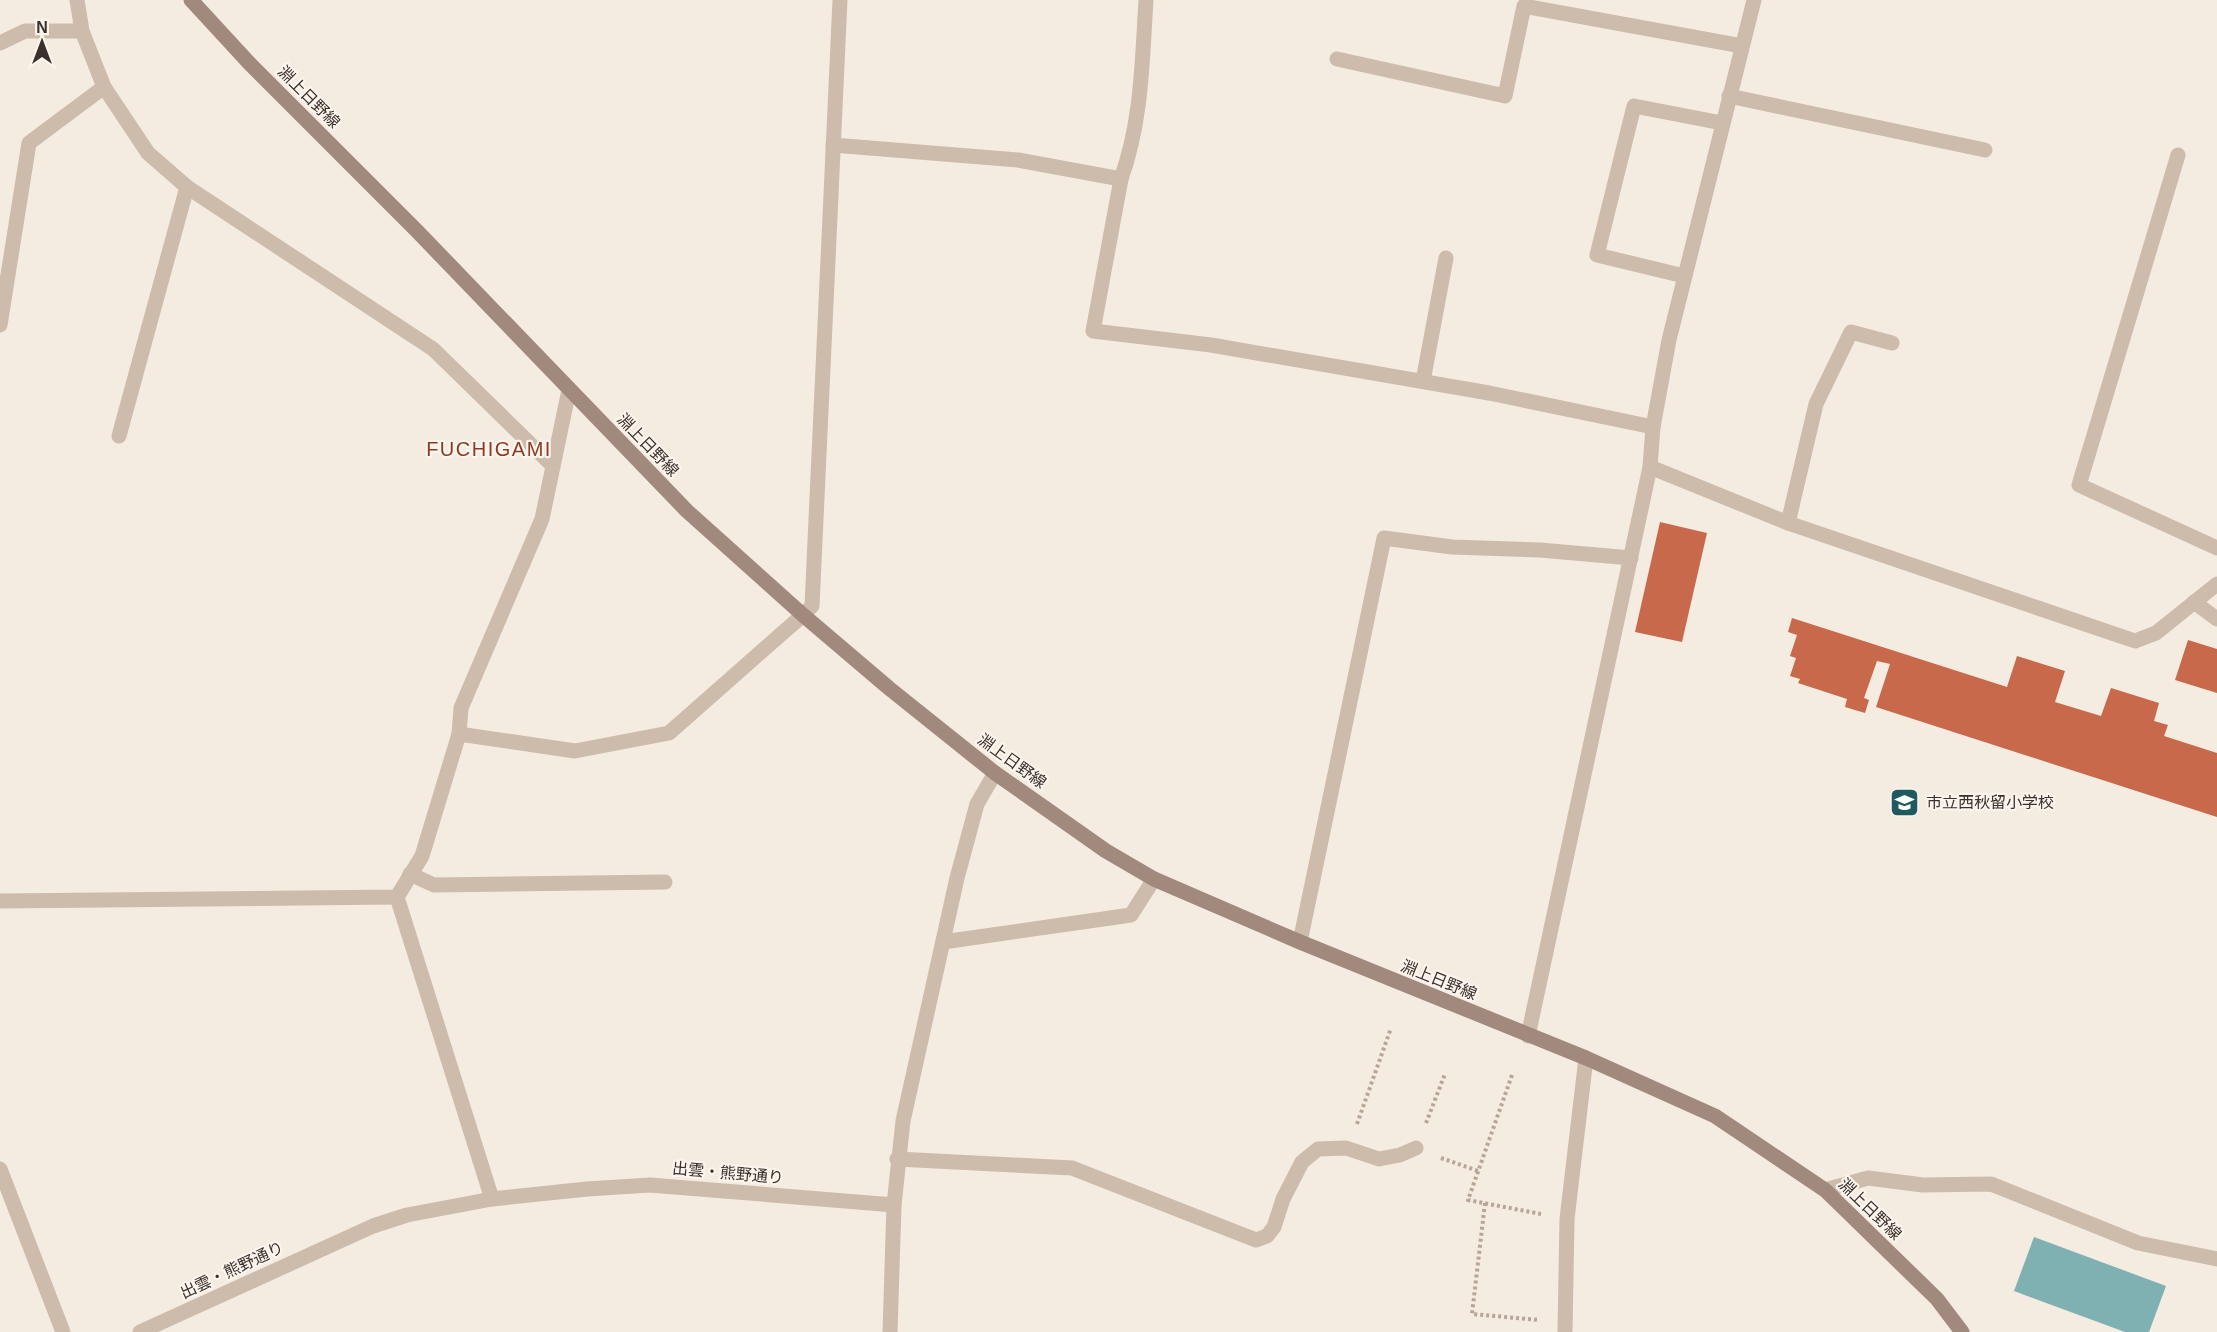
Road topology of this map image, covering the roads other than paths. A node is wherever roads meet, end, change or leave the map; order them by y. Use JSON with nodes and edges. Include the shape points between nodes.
{"nodes":[{"id":1,"x":77,"y":0,"type":"edge"},
{"id":2,"x":191,"y":0,"type":"edge"},
{"id":3,"x":840,"y":0,"type":"edge"},
{"id":4,"x":1146,"y":0,"type":"edge"},
{"id":5,"x":1754,"y":0,"type":"edge"},
{"id":6,"x":82,"y":31,"type":"junction"},
{"id":7,"x":0,"y":43,"type":"edge"},
{"id":8,"x":1742,"y":46,"type":"junction"},
{"id":9,"x":1337,"y":59,"type":"dead end"},
{"id":10,"x":104,"y":87,"type":"junction"},
{"id":11,"x":1730,"y":96,"type":"junction"},
{"id":12,"x":1722,"y":123,"type":"junction"},
{"id":13,"x":833,"y":145,"type":"junction"},
{"id":14,"x":1985,"y":150,"type":"dead end"},
{"id":15,"x":2178,"y":155,"type":"dead end"},
{"id":16,"x":1120,"y":179,"type":"junction"},
{"id":17,"x":187,"y":187,"type":"junction"},
{"id":18,"x":1446,"y":258,"type":"dead end"},
{"id":19,"x":1684,"y":276,"type":"junction"},
{"id":20,"x":0,"y":325,"type":"edge"},
{"id":21,"x":1892,"y":343,"type":"dead end"},
{"id":22,"x":1423,"y":381,"type":"junction"},
{"id":23,"x":569,"y":390,"type":"junction"},
{"id":24,"x":1653,"y":427,"type":"junction"},
{"id":25,"x":120,"y":436,"type":"dead end"},
{"id":26,"x":553,"y":466,"type":"junction"},
{"id":27,"x":1650,"y":467,"type":"junction"},
{"id":28,"x":1788,"y":523,"type":"junction"},
{"id":29,"x":2217,"y":548,"type":"edge"},
{"id":30,"x":1631,"y":558,"type":"junction"},
{"id":31,"x":2217,"y":584,"type":"edge"},
{"id":32,"x":2194,"y":602,"type":"junction"},
{"id":33,"x":803,"y":615,"type":"junction"},
{"id":34,"x":2217,"y":619,"type":"edge"},
{"id":35,"x":459,"y":734,"type":"junction"},
{"id":36,"x":995,"y":773,"type":"junction"},
{"id":37,"x":410,"y":874,"type":"junction"},
{"id":38,"x":1154,"y":879,"type":"junction"},
{"id":39,"x":665,"y":882,"type":"dead end"},
{"id":40,"x":397,"y":897,"type":"junction"},
{"id":41,"x":0,"y":901,"type":"edge"},
{"id":42,"x":943,"y":942,"type":"junction"},
{"id":43,"x":1300,"y":942,"type":"junction"},
{"id":44,"x":1528,"y":1036,"type":"junction"},
{"id":45,"x":1586,"y":1058,"type":"junction"},
{"id":46,"x":1416,"y":1148,"type":"road end"},
{"id":47,"x":897,"y":1159,"type":"junction"},
{"id":48,"x":0,"y":1169,"type":"edge"},
{"id":49,"x":1825,"y":1190,"type":"junction"},
{"id":50,"x":492,"y":1199,"type":"junction"},
{"id":51,"x":894,"y":1205,"type":"junction"},
{"id":52,"x":2217,"y":1259,"type":"edge"},
{"id":53,"x":63,"y":1332,"type":"edge"},
{"id":54,"x":141,"y":1332,"type":"edge"},
{"id":55,"x":891,"y":1332,"type":"edge"},
{"id":56,"x":1565,"y":1332,"type":"edge"},
{"id":57,"x":1962,"y":1332,"type":"edge"}],
"edges":[{"from":1,"to":6,"type":"street"},
{"from":2,"to":23,"type":"main road","name":"淵上日野線"},
{"from":3,"to":13,"type":"street"},
{"from":4,"to":16,"type":"street","via":[[1139,109],[1131,150]]},
{"from":5,"to":8,"type":"street"},
{"from":6,"to":7,"type":"street","via":[[25,31]]},
{"from":6,"to":10,"type":"street"},
{"from":8,"to":9,"type":"street","via":[[1524,6],[1505,96]]},
{"from":8,"to":11,"type":"street"},
{"from":10,"to":17,"type":"street","via":[[148,153]]},
{"from":10,"to":20,"type":"street","via":[[29,142]]},
{"from":11,"to":12,"type":"street"},
{"from":11,"to":14,"type":"street"},
{"from":12,"to":19,"type":"street"},
{"from":12,"to":19,"type":"street","via":[[1634,106],[1597,255]]},
{"from":13,"to":16,"type":"street","via":[[1018,160]]},
{"from":13,"to":33,"type":"street","via":[[812,606]]},
{"from":15,"to":29,"type":"street","via":[[2079,485]]},
{"from":16,"to":22,"type":"street","via":[[1093,331],[1211,345]]},
{"from":17,"to":25,"type":"street"},
{"from":17,"to":26,"type":"street","via":[[432,349]]},
{"from":18,"to":22,"type":"street"},
{"from":19,"to":24,"type":"street"},
{"from":21,"to":28,"type":"street","via":[[1851,332],[1816,404]]},
{"from":22,"to":24,"type":"street"},
{"from":23,"to":26,"type":"street"},
{"from":23,"to":33,"type":"main road","name":"淵上日野線","via":[[687,511]]},
{"from":24,"to":27,"type":"street"},
{"from":26,"to":35,"type":"street","via":[[542,519],[461,708]]},
{"from":27,"to":28,"type":"street"},
{"from":27,"to":30,"type":"street"},
{"from":28,"to":32,"type":"street","via":[[2136,641],[2156,633]]},
{"from":30,"to":43,"type":"street","via":[[1452,547],[1384,538]]},
{"from":30,"to":44,"type":"street"},
{"from":31,"to":32,"type":"street"},
{"from":32,"to":34,"type":"street"},
{"from":33,"to":35,"type":"street","via":[[669,733],[574,751]]},
{"from":33,"to":36,"type":"main road","name":"淵上日野線"},
{"from":35,"to":37,"type":"street","via":[[422,856]]},
{"from":36,"to":38,"type":"main road","name":"淵上日野線","via":[[1106,851]]},
{"from":36,"to":42,"type":"street","via":[[977,804]]},
{"from":37,"to":39,"type":"street","via":[[434,885]]},
{"from":37,"to":40,"type":"street"},
{"from":38,"to":42,"type":"street","via":[[1131,915]]},
{"from":38,"to":43,"type":"main road","name":"淵上日野線"},
{"from":40,"to":41,"type":"street"},
{"from":40,"to":50,"type":"street"},
{"from":42,"to":47,"type":"street"},
{"from":43,"to":44,"type":"main road","name":"淵上日野線"},
{"from":44,"to":45,"type":"main road","name":"淵上日野線"},
{"from":45,"to":49,"type":"main road","name":"淵上日野線","via":[[1715,1116]]},
{"from":45,"to":56,"type":"street","via":[[1567,1219]]},
{"from":46,"to":47,"type":"street","via":[[1379,1159],[1346,1148],[1318,1149],[1302,1162],[1274,1227],[1267,1236],[1256,1240],[1072,1168]]},
{"from":47,"to":51,"type":"street"},
{"from":48,"to":53,"type":"street"},
{"from":49,"to":52,"type":"street","via":[[1868,1178],[1923,1185],[1991,1184],[2138,1244]]},
{"from":49,"to":57,"type":"main road","name":"淵上日野線","via":[[1937,1299]]},
{"from":50,"to":51,"type":"street","name":"出雲・熊野通り","via":[[650,1185]]},
{"from":50,"to":54,"type":"street","name":"出雲・熊野通り","via":[[407,1215],[373,1226]]},
{"from":51,"to":55,"type":"street"}]}
